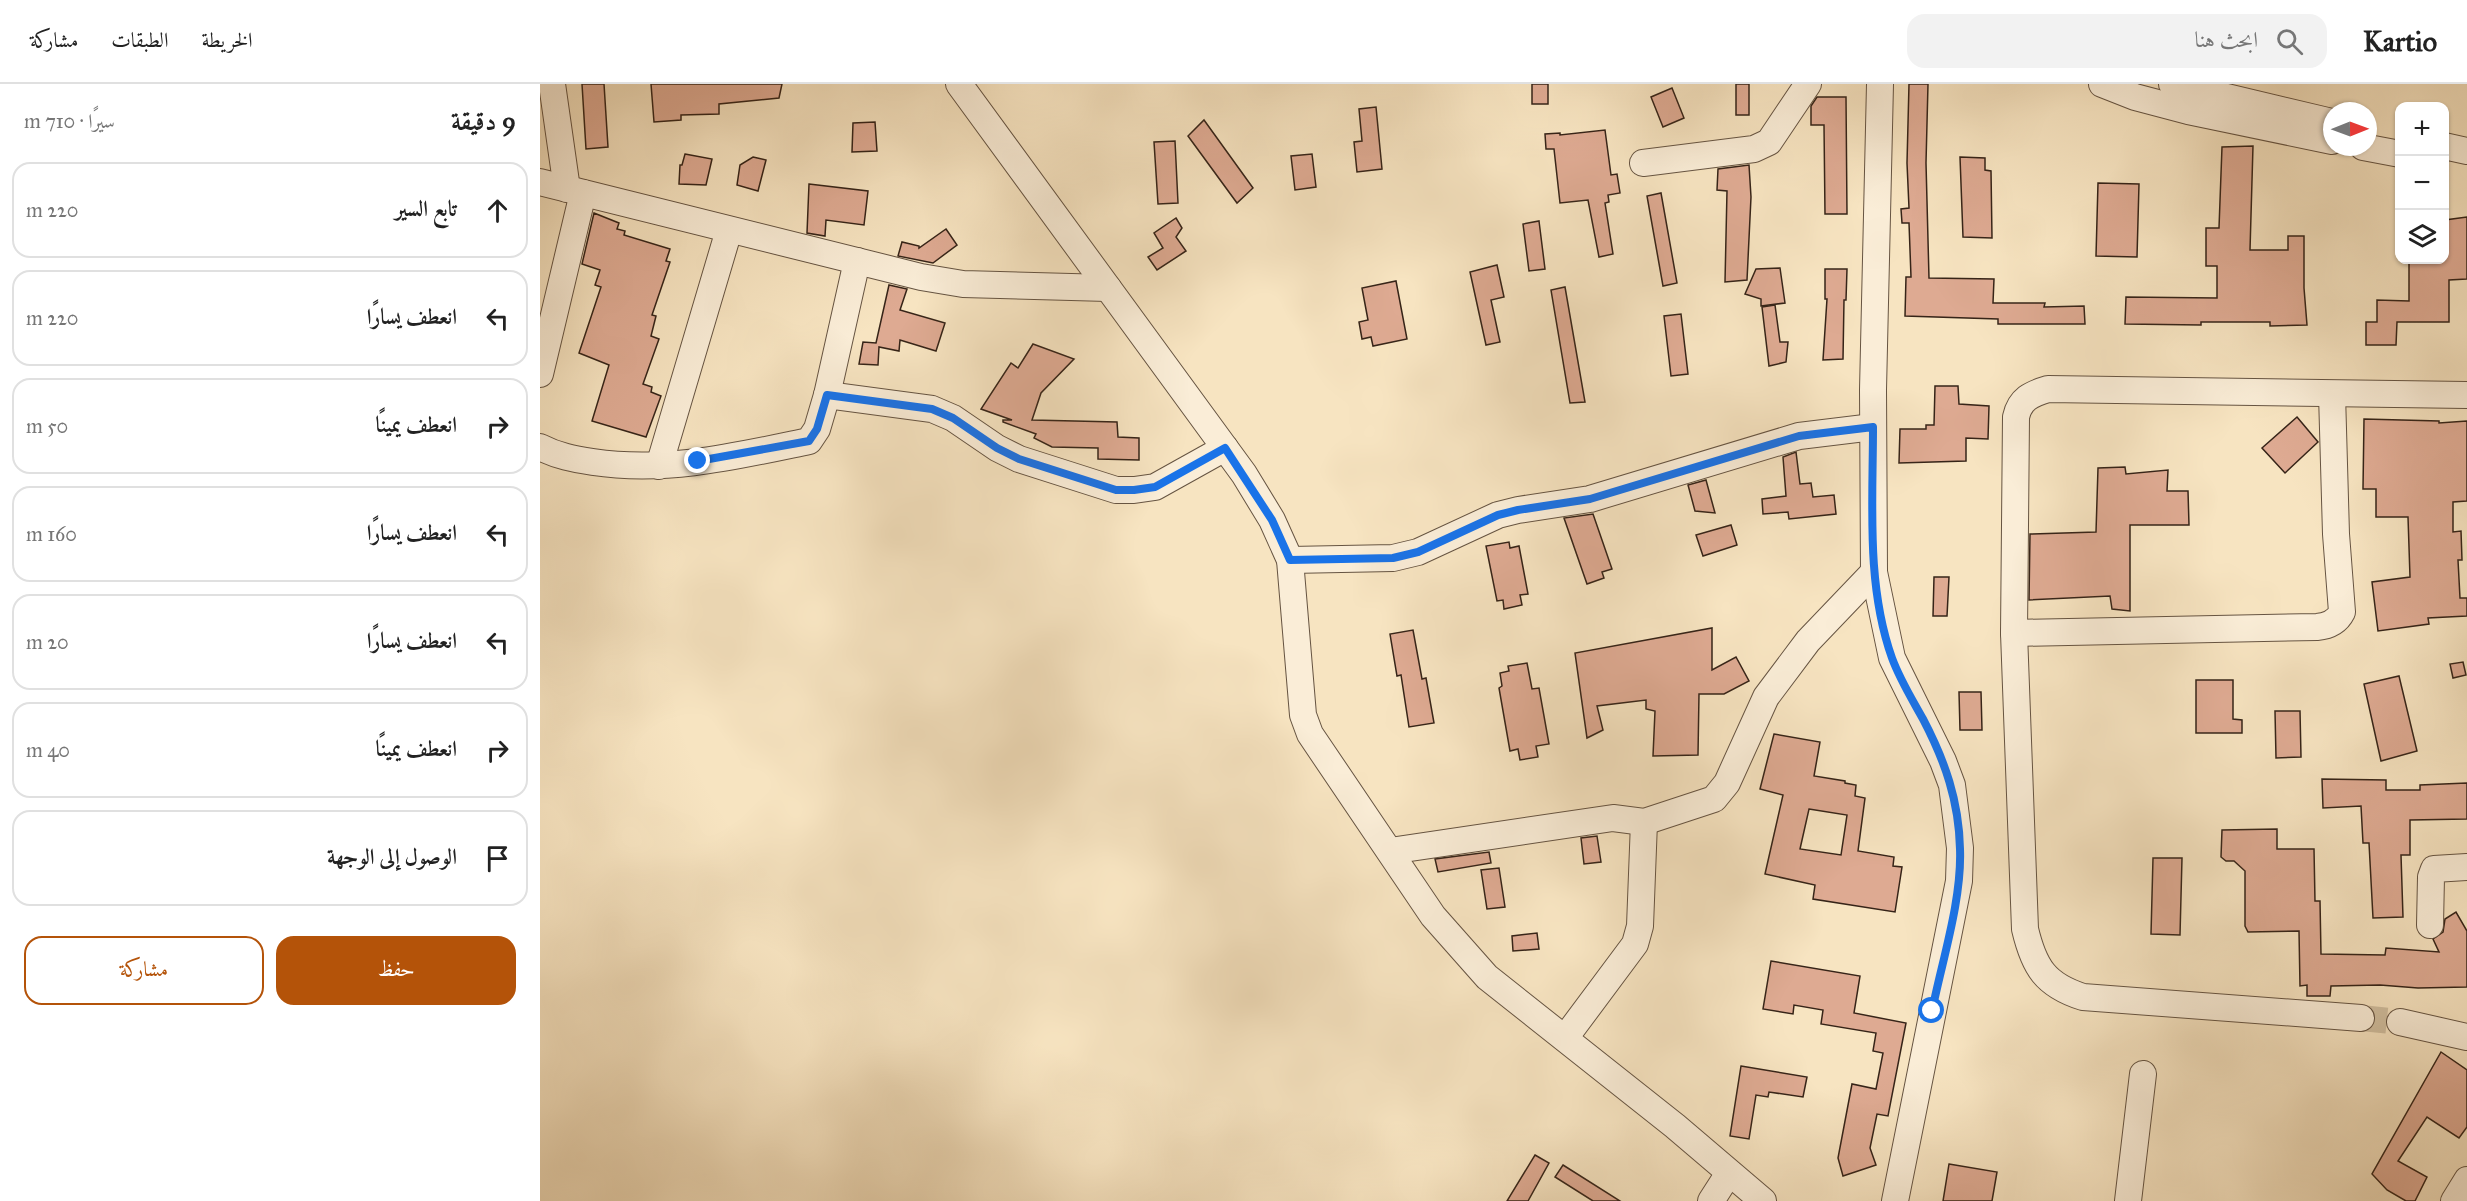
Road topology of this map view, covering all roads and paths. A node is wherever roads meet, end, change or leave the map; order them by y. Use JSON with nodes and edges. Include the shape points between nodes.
{"nodes":[{"id":1,"x":552,"y":84,"type":"edge"},
{"id":2,"x":959,"y":84,"type":"edge"},
{"id":3,"x":1809,"y":84,"type":"edge"},
{"id":4,"x":1880,"y":84,"type":"edge"},
{"id":5,"x":2102,"y":84,"type":"edge"},
{"id":6,"x":2172,"y":84,"type":"edge"},
{"id":7,"x":2323,"y":120,"type":"edge"},
{"id":8,"x":2377,"y":136,"type":"edge"},
{"id":9,"x":2323,"y":139,"type":"edge"},
{"id":10,"x":2395,"y":147,"type":"edge"},
{"id":11,"x":2449,"y":147,"type":"edge"},
{"id":12,"x":2377,"y":148,"type":"edge"},
{"id":13,"x":2395,"y":149,"type":"edge"},
{"id":14,"x":2467,"y":151,"type":"edge"},
{"id":15,"x":1643,"y":163,"type":"dead end"},
{"id":16,"x":2449,"y":164,"type":"edge"},
{"id":17,"x":2467,"y":168,"type":"edge"},
{"id":18,"x":540,"y":182,"type":"edge"},
{"id":19,"x":575,"y":191,"type":"junction"},
{"id":20,"x":729,"y":230,"type":"junction"},
{"id":21,"x":857,"y":261,"type":"junction"},
{"id":22,"x":1108,"y":288,"type":"junction"},
{"id":23,"x":540,"y":374,"type":"edge"},
{"id":24,"x":2332,"y":394,"type":"junction"},
{"id":25,"x":827,"y":395,"type":"junction"},
{"id":26,"x":2467,"y":395,"type":"edge"},
{"id":27,"x":1873,"y":427,"type":"junction"},
{"id":28,"x":540,"y":447,"type":"edge"},
{"id":29,"x":1225,"y":448,"type":"junction"},
{"id":30,"x":659,"y":466,"type":"junction"},
{"id":31,"x":1290,"y":560,"type":"junction"},
{"id":32,"x":1874,"y":572,"type":"junction"},
{"id":33,"x":2014,"y":633,"type":"junction"},
{"id":34,"x":1644,"y":822,"type":"junction"},
{"id":35,"x":1390,"y":851,"type":"junction"},
{"id":36,"x":2467,"y":867,"type":"edge"},
{"id":37,"x":2430,"y":925,"type":"dead end"},
{"id":38,"x":2361,"y":1018,"type":"tunnel mouth"},
{"id":39,"x":2400,"y":1022,"type":"tunnel mouth"},
{"id":40,"x":2467,"y":1037,"type":"edge"},
{"id":41,"x":1565,"y":1038,"type":"junction"},
{"id":42,"x":2143,"y":1074,"type":"dead end"},
{"id":43,"x":1730,"y":1173,"type":"junction"},
{"id":44,"x":2467,"y":1180,"type":"edge"},
{"id":45,"x":1712,"y":1201,"type":"edge"},
{"id":46,"x":1763,"y":1201,"type":"edge"},
{"id":47,"x":1894,"y":1201,"type":"edge"},
{"id":48,"x":2128,"y":1201,"type":"edge"},
{"id":49,"x":2454,"y":1201,"type":"edge"}],
"edges":[{"from":1,"to":19,"type":"street"},
{"from":2,"to":22,"type":"street"},
{"from":3,"to":15,"type":"street","via":[[1769,141],[1754,149]]},
{"from":4,"to":27,"type":"street"},
{"from":5,"to":9,"type":"street","via":[[2188,111]]},
{"from":6,"to":7,"type":"street"},
{"from":8,"to":10,"type":"street"},
{"from":11,"to":14,"type":"street"},
{"from":12,"to":13,"type":"street"},
{"from":16,"to":17,"type":"street"},
{"from":18,"to":19,"type":"street"},
{"from":19,"to":20,"type":"street"},
{"from":19,"to":23,"type":"street"},
{"from":20,"to":21,"type":"street"},
{"from":20,"to":30,"type":"street"},
{"from":21,"to":22,"type":"street","via":[[963,284]]},
{"from":21,"to":25,"type":"street"},
{"from":22,"to":29,"type":"street"},
{"from":24,"to":26,"type":"street"},
{"from":24,"to":33,"type":"street","via":[[2048,389],[2030,394],[2019,404],[2016,417]]},
{"from":24,"to":33,"type":"street","via":[[2342,612],[2339,619],[2317,627]]},
{"from":25,"to":29,"type":"street","via":[[932,409],[1019,459],[1116,490],[1155,487]]},
{"from":25,"to":30,"type":"street","via":[[817,429],[809,441]]},
{"from":27,"to":31,"type":"street","via":[[1799,436],[1590,499],[1508,512],[1418,552],[1393,558]]},
{"from":27,"to":32,"type":"street"},
{"from":28,"to":30,"type":"street","via":[[569,458]]},
{"from":29,"to":31,"type":"street","via":[[1272,520]]},
{"from":31,"to":35,"type":"street","via":[[1304,715],[1310,734]]},
{"from":32,"to":34,"type":"street","via":[[1808,641],[1766,697],[1727,783],[1714,799]]},
{"from":32,"to":47,"type":"street","via":[[1892,658],[1952,785],[1960,848],[1959,881]]},
{"from":33,"to":38,"type":"street","via":[[2025,929],[2031,956],[2046,977],[2062,990],[2083,997]]},
{"from":34,"to":35,"type":"street","via":[[1613,818]]},
{"from":34,"to":41,"type":"street","via":[[1640,926],[1635,944]]},
{"from":35,"to":41,"type":"street","via":[[1433,916],[1487,976]]},
{"from":36,"to":37,"type":"street","via":[[2434,869]]},
{"from":39,"to":40,"type":"street"},
{"from":41,"to":43,"type":"street"},
{"from":42,"to":48,"type":"street"},
{"from":43,"to":45,"type":"street"},
{"from":43,"to":46,"type":"street"},
{"from":44,"to":49,"type":"street"}]}
